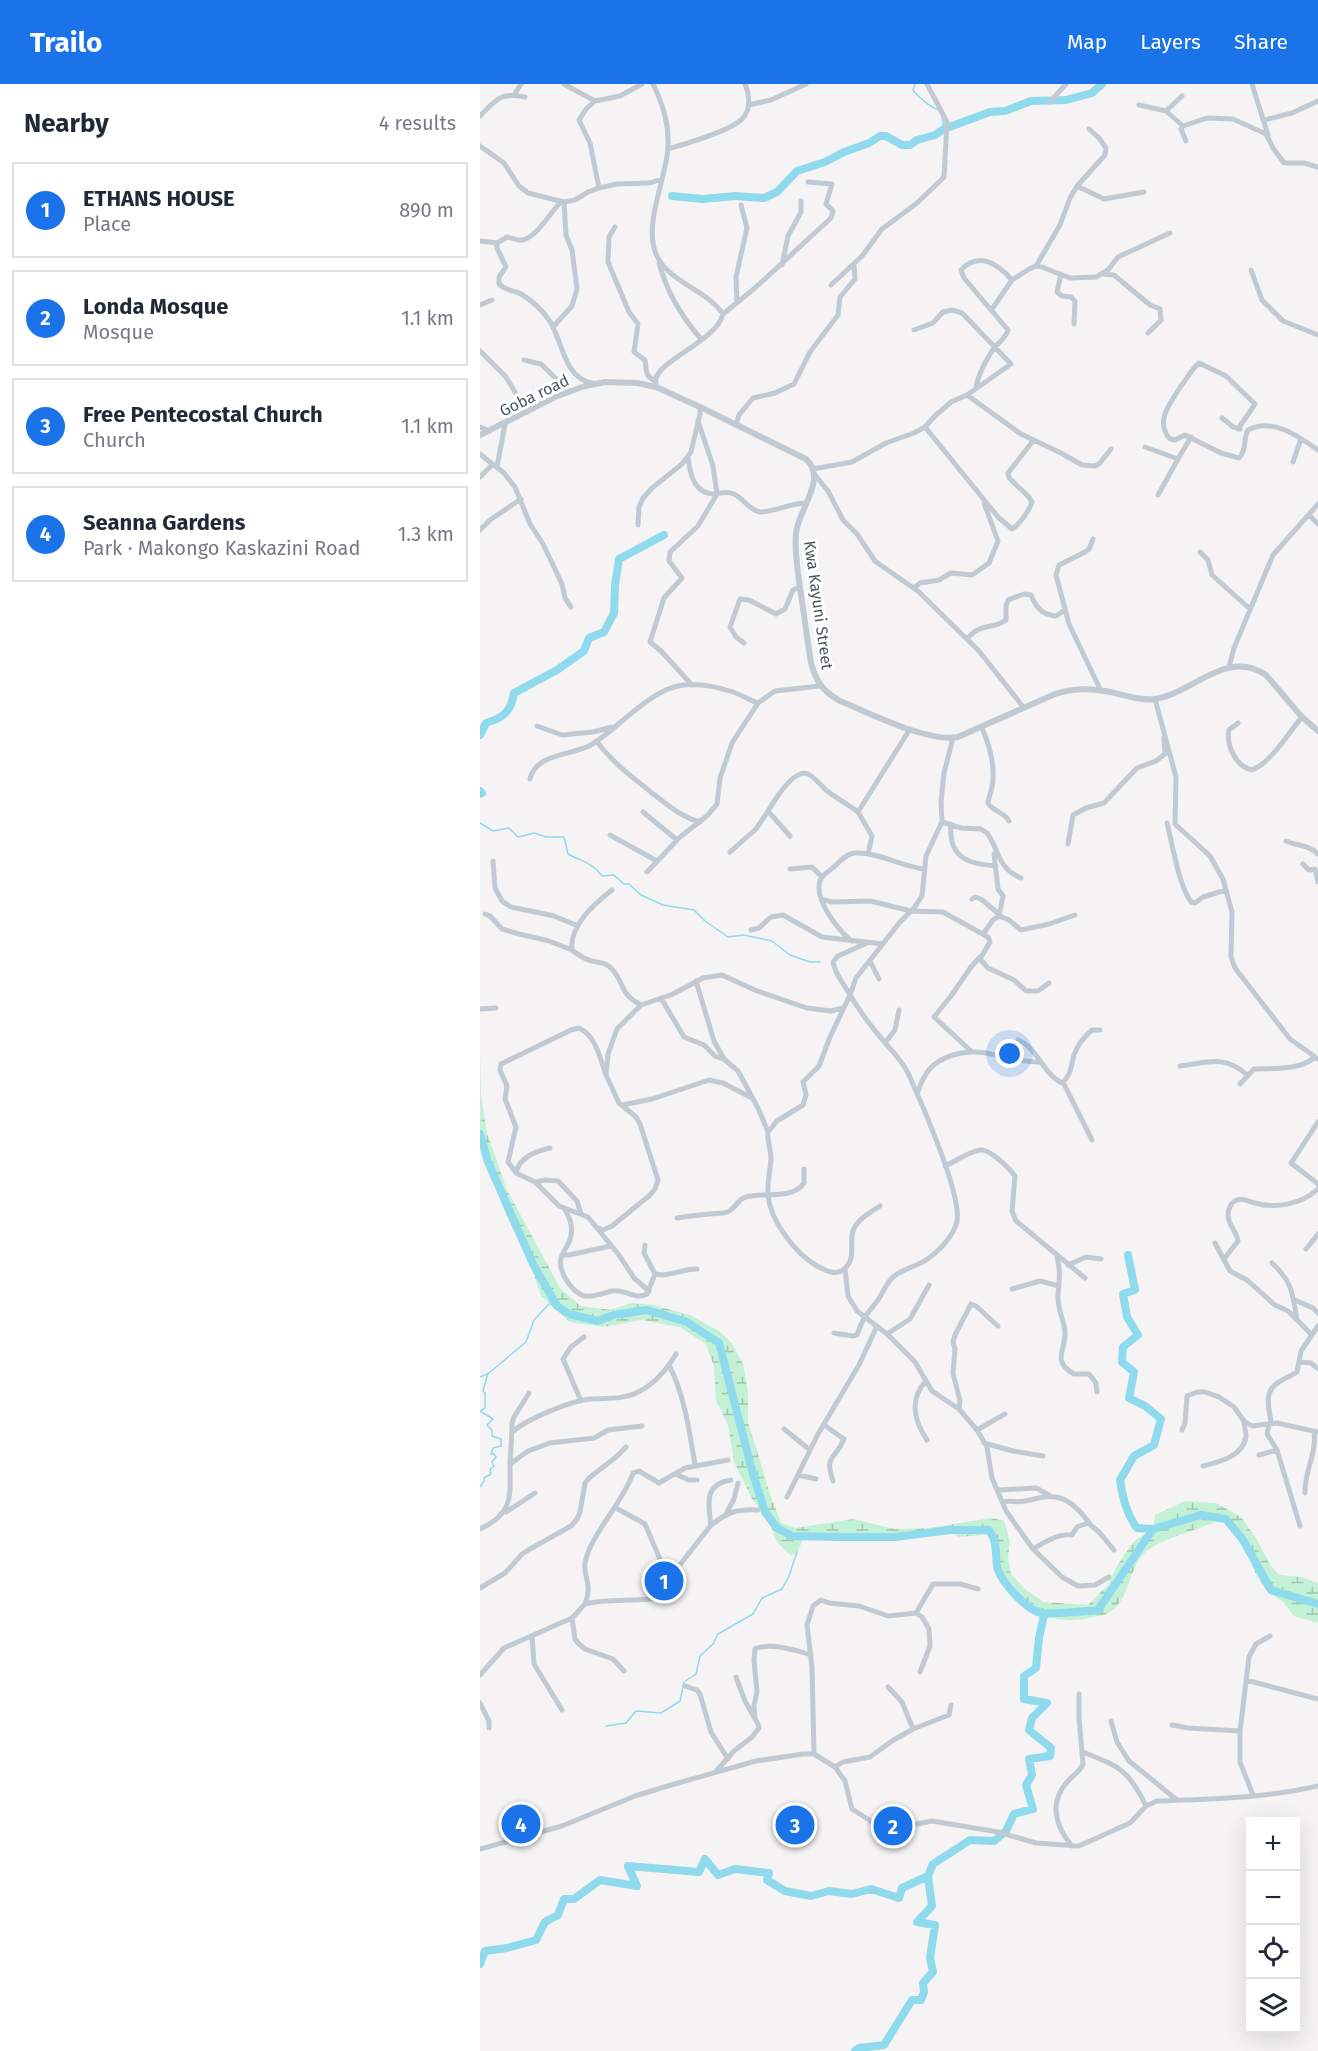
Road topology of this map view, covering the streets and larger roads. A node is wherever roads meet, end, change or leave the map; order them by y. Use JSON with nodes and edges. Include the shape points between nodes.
{"nodes":[{"id":1,"x":521,"y":84,"type":"edge"},
{"id":2,"x":564,"y":84,"type":"edge"},
{"id":3,"x":642,"y":84,"type":"edge"},
{"id":4,"x":653,"y":84,"type":"edge"},
{"id":5,"x":745,"y":84,"type":"edge"},
{"id":6,"x":806,"y":84,"type":"edge"},
{"id":7,"x":927,"y":84,"type":"edge"},
{"id":8,"x":1066,"y":84,"type":"edge"},
{"id":9,"x":1252,"y":84,"type":"edge"},
{"id":10,"x":513,"y":95,"type":"junction"},
{"id":11,"x":1182,"y":96,"type":"dead end"},
{"id":12,"x":525,"y":98,"type":"dead end"},
{"id":13,"x":1318,"y":100,"type":"edge"},
{"id":14,"x":595,"y":101,"type":"junction"},
{"id":15,"x":1050,"y":102,"type":"dead end"},
{"id":16,"x":749,"y":105,"type":"junction"},
{"id":17,"x":1139,"y":105,"type":"dead end"},
{"id":18,"x":1167,"y":111,"type":"junction"},
{"id":19,"x":480,"y":116,"type":"edge"},
{"id":20,"x":1264,"y":120,"type":"junction"},
{"id":21,"x":1183,"y":126,"type":"junction"},
{"id":22,"x":1089,"y":129,"type":"dead end"},
{"id":23,"x":1268,"y":136,"type":"junction"},
{"id":24,"x":1186,"y":141,"type":"dead end"},
{"id":25,"x":480,"y":146,"type":"edge"},
{"id":26,"x":668,"y":149,"type":"junction"},
{"id":27,"x":1318,"y":167,"type":"edge"},
{"id":28,"x":662,"y":179,"type":"junction"},
{"id":29,"x":808,"y":182,"type":"dead end"},
{"id":30,"x":1077,"y":186,"type":"junction"},
{"id":31,"x":599,"y":188,"type":"junction"},
{"id":32,"x":1144,"y":192,"type":"dead end"},
{"id":33,"x":801,"y":201,"type":"dead end"},
{"id":34,"x":563,"y":202,"type":"junction"},
{"id":35,"x":741,"y":205,"type":"dead end"},
{"id":36,"x":615,"y":227,"type":"dead end"},
{"id":37,"x":1170,"y":233,"type":"dead end"},
{"id":38,"x":480,"y":241,"type":"edge"},
{"id":39,"x":497,"y":243,"type":"junction"},
{"id":40,"x":658,"y":259,"type":"junction"},
{"id":41,"x":782,"y":265,"type":"junction"},
{"id":42,"x":854,"y":265,"type":"junction"},
{"id":43,"x":1036,"y":266,"type":"junction"},
{"id":44,"x":1251,"y":270,"type":"dead end"},
{"id":45,"x":1061,"y":274,"type":"junction"},
{"id":46,"x":1102,"y":274,"type":"junction"},
{"id":47,"x":1012,"y":280,"type":"junction"},
{"id":48,"x":831,"y":285,"type":"dead end"},
{"id":49,"x":492,"y":300,"type":"dead end"},
{"id":50,"x":737,"y":303,"type":"junction"},
{"id":51,"x":480,"y":305,"type":"edge"},
{"id":52,"x":992,"y":309,"type":"junction"},
{"id":53,"x":723,"y":314,"type":"junction"},
{"id":54,"x":1074,"y":324,"type":"dead end"},
{"id":55,"x":553,"y":327,"type":"junction"},
{"id":56,"x":914,"y":330,"type":"dead end"},
{"id":57,"x":1148,"y":333,"type":"dead end"},
{"id":58,"x":1318,"y":335,"type":"edge"},
{"id":59,"x":701,"y":339,"type":"junction"},
{"id":60,"x":994,"y":348,"type":"junction"},
{"id":61,"x":480,"y":351,"type":"edge"},
{"id":62,"x":524,"y":360,"type":"dead end"},
{"id":63,"x":594,"y":384,"type":"junction"},
{"id":64,"x":656,"y":384,"type":"junction"},
{"id":65,"x":976,"y":388,"type":"junction"},
{"id":66,"x":569,"y":391,"type":"junction"},
{"id":67,"x":967,"y":395,"type":"junction"},
{"id":68,"x":700,"y":407,"type":"junction"},
{"id":69,"x":527,"y":412,"type":"junction"},
{"id":70,"x":1222,"y":418,"type":"dead end"},
{"id":71,"x":698,"y":421,"type":"junction"},
{"id":72,"x":505,"y":424,"type":"junction"},
{"id":73,"x":736,"y":425,"type":"junction"},
{"id":74,"x":480,"y":427,"type":"edge"},
{"id":75,"x":925,"y":427,"type":"junction"},
{"id":76,"x":1238,"y":429,"type":"junction"},
{"id":77,"x":1248,"y":430,"type":"junction"},
{"id":78,"x":490,"y":431,"type":"junction"},
{"id":79,"x":480,"y":435,"type":"edge"},
{"id":80,"x":1191,"y":437,"type":"junction"},
{"id":81,"x":1301,"y":439,"type":"junction"},
{"id":82,"x":1033,"y":441,"type":"junction"},
{"id":83,"x":1145,"y":447,"type":"dead end"},
{"id":84,"x":1111,"y":449,"type":"dead end"},
{"id":85,"x":1318,"y":450,"type":"edge"},
{"id":86,"x":480,"y":454,"type":"edge"},
{"id":87,"x":688,"y":458,"type":"junction"},
{"id":88,"x":1178,"y":459,"type":"junction"},
{"id":89,"x":1293,"y":462,"type":"dead end"},
{"id":90,"x":494,"y":466,"type":"junction"},
{"id":91,"x":814,"y":472,"type":"junction"},
{"id":92,"x":480,"y":477,"type":"edge"},
{"id":93,"x":717,"y":494,"type":"junction"},
{"id":94,"x":1158,"y":495,"type":"dead end"},
{"id":95,"x":521,"y":499,"type":"junction"},
{"id":96,"x":984,"y":500,"type":"junction"},
{"id":97,"x":806,"y":503,"type":"junction"},
{"id":98,"x":1318,"y":504,"type":"edge"},
{"id":99,"x":1309,"y":516,"type":"junction"},
{"id":100,"x":1318,"y":524,"type":"edge"},
{"id":101,"x":638,"y":525,"type":"dead end"},
{"id":102,"x":480,"y":530,"type":"edge"},
{"id":103,"x":1093,"y":539,"type":"dead end"},
{"id":104,"x":1200,"y":552,"type":"dead end"},
{"id":105,"x":800,"y":587,"type":"junction"},
{"id":106,"x":914,"y":588,"type":"junction"},
{"id":107,"x":571,"y":608,"type":"dead end"},
{"id":108,"x":1250,"y":609,"type":"junction"},
{"id":109,"x":1065,"y":610,"type":"junction"},
{"id":110,"x":967,"y":639,"type":"junction"},
{"id":111,"x":744,"y":643,"type":"dead end"},
{"id":112,"x":1229,"y":667,"type":"junction"},
{"id":113,"x":692,"y":685,"type":"junction"},
{"id":114,"x":820,"y":686,"type":"junction"},
{"id":115,"x":1101,"y":691,"type":"junction"},
{"id":116,"x":1155,"y":699,"type":"junction"},
{"id":117,"x":758,"y":703,"type":"junction"},
{"id":118,"x":1024,"y":708,"type":"junction"},
{"id":119,"x":1302,"y":717,"type":"junction"},
{"id":120,"x":1238,"y":723,"type":"dead end"},
{"id":121,"x":617,"y":725,"type":"junction"},
{"id":122,"x":537,"y":726,"type":"dead end"},
{"id":123,"x":982,"y":728,"type":"junction"},
{"id":124,"x":910,"y":729,"type":"junction"},
{"id":125,"x":1318,"y":731,"type":"edge"},
{"id":126,"x":1164,"y":733,"type":"junction"},
{"id":127,"x":953,"y":738,"type":"junction"},
{"id":128,"x":597,"y":742,"type":"junction"},
{"id":129,"x":530,"y":779,"type":"dead end"},
{"id":130,"x":768,"y":811,"type":"junction"},
{"id":131,"x":643,"y":812,"type":"dead end"},
{"id":132,"x":858,"y":812,"type":"junction"},
{"id":133,"x":1009,"y":821,"type":"dead end"},
{"id":134,"x":700,"y":822,"type":"junction"},
{"id":135,"x":942,"y":822,"type":"junction"},
{"id":136,"x":1167,"y":823,"type":"dead end"},
{"id":137,"x":951,"y":824,"type":"junction"},
{"id":138,"x":610,"y":835,"type":"dead end"},
{"id":139,"x":790,"y":836,"type":"dead end"},
{"id":140,"x":677,"y":840,"type":"junction"},
{"id":141,"x":1286,"y":841,"type":"dead end"},
{"id":142,"x":1068,"y":844,"type":"dead end"},
{"id":143,"x":994,"y":849,"type":"junction"},
{"id":144,"x":730,"y":852,"type":"dead end"},
{"id":145,"x":868,"y":854,"type":"junction"},
{"id":146,"x":1318,"y":854,"type":"edge"},
{"id":147,"x":493,"y":861,"type":"dead end"},
{"id":148,"x":657,"y":861,"type":"junction"},
{"id":149,"x":1303,"y":864,"type":"dead end"},
{"id":150,"x":996,"y":866,"type":"junction"},
{"id":151,"x":1316,"y":867,"type":"edge"},
{"id":152,"x":790,"y":869,"type":"dead end"},
{"id":153,"x":924,"y":869,"type":"junction"},
{"id":154,"x":647,"y":872,"type":"dead end"},
{"id":155,"x":822,"y":877,"type":"junction"},
{"id":156,"x":1021,"y":878,"type":"dead end"},
{"id":157,"x":1318,"y":882,"type":"edge"},
{"id":158,"x":612,"y":890,"type":"dead end"},
{"id":159,"x":1226,"y":890,"type":"junction"},
{"id":160,"x":821,"y":899,"type":"junction"},
{"id":161,"x":972,"y":899,"type":"dead end"},
{"id":162,"x":911,"y":911,"type":"junction"},
{"id":163,"x":485,"y":914,"type":"dead end"},
{"id":164,"x":999,"y":915,"type":"junction"},
{"id":165,"x":1075,"y":915,"type":"dead end"},
{"id":166,"x":578,"y":926,"type":"junction"},
{"id":167,"x":751,"y":930,"type":"dead end"},
{"id":168,"x":984,"y":934,"type":"junction"},
{"id":169,"x":852,"y":942,"type":"junction"},
{"id":170,"x":867,"y":943,"type":"junction"},
{"id":171,"x":883,"y":944,"type":"junction"},
{"id":172,"x":572,"y":950,"type":"junction"},
{"id":173,"x":981,"y":956,"type":"junction"},
{"id":174,"x":870,"y":961,"type":"junction"},
{"id":175,"x":879,"y":979,"type":"dead end"},
{"id":176,"x":696,"y":981,"type":"junction"},
{"id":177,"x":1049,"y":983,"type":"dead end"},
{"id":178,"x":850,"y":995,"type":"junction"},
{"id":179,"x":661,"y":998,"type":"junction"},
{"id":180,"x":641,"y":1005,"type":"junction"},
{"id":181,"x":496,"y":1008,"type":"dead end"},
{"id":182,"x":844,"y":1008,"type":"junction"},
{"id":183,"x":480,"y":1009,"type":"edge"},
{"id":184,"x":899,"y":1010,"type":"dead end"},
{"id":185,"x":1100,"y":1030,"type":"dead end"},
{"id":186,"x":1018,"y":1040,"type":"dead end"},
{"id":187,"x":885,"y":1043,"type":"junction"},
{"id":188,"x":971,"y":1051,"type":"junction"},
{"id":189,"x":1316,"y":1058,"type":"edge"},
{"id":190,"x":724,"y":1059,"type":"junction"},
{"id":191,"x":1040,"y":1062,"type":"junction"},
{"id":192,"x":1180,"y":1066,"type":"dead end"},
{"id":193,"x":606,"y":1075,"type":"junction"},
{"id":194,"x":1247,"y":1075,"type":"junction"},
{"id":195,"x":1063,"y":1082,"type":"junction"},
{"id":196,"x":1240,"y":1084,"type":"dead end"},
{"id":197,"x":917,"y":1094,"type":"junction"},
{"id":198,"x":750,"y":1097,"type":"junction"},
{"id":199,"x":622,"y":1105,"type":"junction"},
{"id":200,"x":1318,"y":1122,"type":"edge"},
{"id":201,"x":768,"y":1132,"type":"junction"},
{"id":202,"x":1092,"y":1140,"type":"dead end"},
{"id":203,"x":550,"y":1148,"type":"dead end"},
{"id":204,"x":945,"y":1166,"type":"junction"},
{"id":205,"x":804,"y":1169,"type":"dead end"},
{"id":206,"x":516,"y":1173,"type":"junction"},
{"id":207,"x":535,"y":1182,"type":"junction"},
{"id":208,"x":1318,"y":1184,"type":"edge"},
{"id":209,"x":1318,"y":1189,"type":"edge"},
{"id":210,"x":768,"y":1194,"type":"junction"},
{"id":211,"x":880,"y":1206,"type":"dead end"},
{"id":212,"x":564,"y":1209,"type":"junction"},
{"id":213,"x":581,"y":1214,"type":"junction"},
{"id":214,"x":677,"y":1218,"type":"dead end"},
{"id":215,"x":594,"y":1227,"type":"junction"},
{"id":216,"x":1318,"y":1234,"type":"edge"},
{"id":217,"x":1215,"y":1243,"type":"dead end"},
{"id":218,"x":611,"y":1245,"type":"junction"},
{"id":219,"x":645,"y":1245,"type":"dead end"},
{"id":220,"x":1306,"y":1250,"type":"dead end"},
{"id":221,"x":562,"y":1255,"type":"junction"},
{"id":222,"x":1057,"y":1256,"type":"junction"},
{"id":223,"x":1101,"y":1259,"type":"dead end"},
{"id":224,"x":1224,"y":1259,"type":"junction"},
{"id":225,"x":1272,"y":1263,"type":"dead end"},
{"id":226,"x":1068,"y":1265,"type":"junction"},
{"id":227,"x":697,"y":1269,"type":"dead end"},
{"id":228,"x":845,"y":1269,"type":"junction"},
{"id":229,"x":655,"y":1274,"type":"junction"},
{"id":230,"x":1084,"y":1278,"type":"dead end"},
{"id":231,"x":929,"y":1285,"type":"dead end"},
{"id":232,"x":1059,"y":1286,"type":"junction"},
{"id":233,"x":1012,"y":1289,"type":"dead end"},
{"id":234,"x":649,"y":1291,"type":"junction"},
{"id":235,"x":1295,"y":1300,"type":"junction"},
{"id":236,"x":1318,"y":1313,"type":"edge"},
{"id":237,"x":864,"y":1316,"type":"junction"},
{"id":238,"x":1297,"y":1320,"type":"junction"},
{"id":239,"x":877,"y":1326,"type":"junction"},
{"id":240,"x":998,"y":1326,"type":"dead end"},
{"id":241,"x":1318,"y":1326,"type":"edge"},
{"id":242,"x":834,"y":1333,"type":"dead end"},
{"id":243,"x":887,"y":1334,"type":"junction"},
{"id":244,"x":1311,"y":1334,"type":"junction"},
{"id":245,"x":584,"y":1337,"type":"dead end"},
{"id":246,"x":676,"y":1354,"type":"dead end"},
{"id":247,"x":1299,"y":1362,"type":"junction"},
{"id":248,"x":669,"y":1365,"type":"junction"},
{"id":249,"x":1317,"y":1368,"type":"edge"},
{"id":250,"x":926,"y":1381,"type":"junction"},
{"id":251,"x":1097,"y":1392,"type":"dead end"},
{"id":252,"x":530,"y":1393,"type":"dead end"},
{"id":253,"x":581,"y":1401,"type":"junction"},
{"id":254,"x":959,"y":1409,"type":"junction"},
{"id":255,"x":1005,"y":1414,"type":"dead end"},
{"id":256,"x":1244,"y":1421,"type":"junction"},
{"id":257,"x":1270,"y":1423,"type":"junction"},
{"id":258,"x":824,"y":1425,"type":"junction"},
{"id":259,"x":642,"y":1426,"type":"dead end"},
{"id":260,"x":784,"y":1429,"type":"dead end"},
{"id":261,"x":977,"y":1430,"type":"junction"},
{"id":262,"x":1182,"y":1430,"type":"dead end"},
{"id":263,"x":512,"y":1432,"type":"junction"},
{"id":264,"x":1316,"y":1432,"type":"edge"},
{"id":265,"x":927,"y":1440,"type":"dead end"},
{"id":266,"x":984,"y":1443,"type":"junction"},
{"id":267,"x":626,"y":1446,"type":"dead end"},
{"id":268,"x":810,"y":1450,"type":"junction"},
{"id":269,"x":1277,"y":1450,"type":"junction"},
{"id":270,"x":1259,"y":1455,"type":"dead end"},
{"id":271,"x":1042,"y":1456,"type":"dead end"},
{"id":272,"x":728,"y":1460,"type":"dead end"},
{"id":273,"x":510,"y":1464,"type":"junction"},
{"id":274,"x":695,"y":1465,"type":"junction"},
{"id":275,"x":1203,"y":1467,"type":"dead end"},
{"id":276,"x":675,"y":1474,"type":"junction"},
{"id":277,"x":798,"y":1475,"type":"junction"},
{"id":278,"x":816,"y":1479,"type":"dead end"},
{"id":279,"x":697,"y":1480,"type":"dead end"},
{"id":280,"x":731,"y":1480,"type":"dead end"},
{"id":281,"x":833,"y":1481,"type":"dead end"},
{"id":282,"x":738,"y":1484,"type":"dead end"},
{"id":283,"x":997,"y":1490,"type":"junction"},
{"id":284,"x":535,"y":1493,"type":"dead end"},
{"id":285,"x":1305,"y":1493,"type":"dead end"},
{"id":286,"x":1051,"y":1496,"type":"junction"},
{"id":287,"x":787,"y":1497,"type":"dead end"},
{"id":288,"x":1002,"y":1502,"type":"junction"},
{"id":289,"x":616,"y":1508,"type":"junction"},
{"id":290,"x":758,"y":1510,"type":"dead end"},
{"id":291,"x":726,"y":1513,"type":"junction"},
{"id":292,"x":502,"y":1514,"type":"junction"},
{"id":293,"x":1090,"y":1524,"type":"junction"},
{"id":294,"x":711,"y":1525,"type":"junction"},
{"id":295,"x":1300,"y":1526,"type":"dead end"},
{"id":296,"x":480,"y":1529,"type":"edge"},
{"id":297,"x":1034,"y":1549,"type":"junction"},
{"id":298,"x":1114,"y":1550,"type":"dead end"},
{"id":299,"x":677,"y":1574,"type":"junction"},
{"id":300,"x":1109,"y":1577,"type":"dead end"},
{"id":301,"x":480,"y":1588,"type":"edge"},
{"id":302,"x":978,"y":1589,"type":"dead end"},
{"id":303,"x":585,"y":1604,"type":"junction"},
{"id":304,"x":916,"y":1613,"type":"junction"},
{"id":305,"x":572,"y":1618,"type":"junction"},
{"id":306,"x":532,"y":1636,"type":"junction"},
{"id":307,"x":1270,"y":1636,"type":"dead end"},
{"id":308,"x":811,"y":1655,"type":"junction"},
{"id":309,"x":624,"y":1671,"type":"dead end"},
{"id":310,"x":920,"y":1672,"type":"dead end"},
{"id":311,"x":480,"y":1675,"type":"edge"},
{"id":312,"x":736,"y":1677,"type":"dead end"},
{"id":313,"x":1246,"y":1680,"type":"junction"},
{"id":314,"x":685,"y":1686,"type":"dead end"},
{"id":315,"x":888,"y":1687,"type":"dead end"},
{"id":316,"x":1079,"y":1694,"type":"dead end"},
{"id":317,"x":1318,"y":1699,"type":"edge"},
{"id":318,"x":480,"y":1704,"type":"edge"},
{"id":319,"x":951,"y":1705,"type":"dead end"},
{"id":320,"x":562,"y":1710,"type":"dead end"},
{"id":321,"x":755,"y":1718,"type":"junction"},
{"id":322,"x":1112,"y":1721,"type":"dead end"},
{"id":323,"x":1172,"y":1725,"type":"dead end"},
{"id":324,"x":489,"y":1728,"type":"dead end"},
{"id":325,"x":913,"y":1730,"type":"junction"},
{"id":326,"x":1240,"y":1731,"type":"junction"},
{"id":327,"x":1083,"y":1752,"type":"junction"},
{"id":328,"x":814,"y":1754,"type":"junction"},
{"id":329,"x":728,"y":1759,"type":"junction"},
{"id":330,"x":835,"y":1767,"type":"junction"},
{"id":331,"x":716,"y":1772,"type":"junction"},
{"id":332,"x":1318,"y":1786,"type":"edge"},
{"id":333,"x":1253,"y":1795,"type":"junction"},
{"id":334,"x":1177,"y":1801,"type":"junction"},
{"id":335,"x":1146,"y":1806,"type":"junction"},
{"id":336,"x":1072,"y":1846,"type":"junction"},
{"id":337,"x":480,"y":1849,"type":"edge"}],
"edges":[{"from":1,"to":10,"type":"street"},
{"from":2,"to":14,"type":"street"},
{"from":3,"to":14,"type":"street","via":[[620,96]]},
{"from":4,"to":26,"type":"street","via":[[666,115]]},
{"from":5,"to":16,"type":"street"},
{"from":6,"to":16,"type":"street"},
{"from":7,"to":42,"type":"street","via":[[947,122],[942,180],[882,230]]},
{"from":8,"to":15,"type":"street"},
{"from":9,"to":20,"type":"street"},
{"from":10,"to":12,"type":"street"},
{"from":10,"to":19,"type":"street","via":[[500,98]]},
{"from":11,"to":18,"type":"street"},
{"from":13,"to":20,"type":"street","via":[[1292,114]]},
{"from":14,"to":31,"type":"street","via":[[579,120],[590,143]]},
{"from":16,"to":26,"type":"street","via":[[744,117],[735,124]]},
{"from":17,"to":18,"type":"street"},
{"from":18,"to":21,"type":"street"},
{"from":20,"to":23,"type":"street"},
{"from":21,"to":23,"type":"street","via":[[1207,118],[1225,118]]},
{"from":21,"to":24,"type":"street"},
{"from":22,"to":30,"type":"street","via":[[1106,152]]},
{"from":23,"to":27,"type":"street","via":[[1284,163]]},
{"from":25,"to":34,"type":"street","via":[[504,163],[528,194]]},
{"from":26,"to":28,"type":"street"},
{"from":28,"to":31,"type":"street"},
{"from":28,"to":40,"type":"street","via":[[654,223]]},
{"from":29,"to":41,"type":"street","via":[[832,184],[826,204],[832,215]]},
{"from":30,"to":32,"type":"street","via":[[1104,199]]},
{"from":30,"to":43,"type":"street"},
{"from":31,"to":34,"type":"street"},
{"from":33,"to":41,"type":"street","via":[[801,212],[788,236]]},
{"from":34,"to":39,"type":"street","via":[[527,239],[507,237]]},
{"from":34,"to":55,"type":"street","via":[[577,289],[569,310]]},
{"from":35,"to":50,"type":"street","via":[[747,228],[736,277]]},
{"from":36,"to":64,"type":"street","via":[[609,237],[608,262],[638,324],[634,352],[645,360],[645,373]]},
{"from":37,"to":46,"type":"street","via":[[1118,257]]},
{"from":38,"to":39,"type":"street"},
{"from":39,"to":55,"type":"street","via":[[506,267],[499,277],[500,285],[533,303]]},
{"from":40,"to":53,"type":"street"},
{"from":40,"to":59,"type":"street","via":[[675,304]]},
{"from":41,"to":50,"type":"street"},
{"from":42,"to":48,"type":"street"},
{"from":42,"to":73,"type":"street","via":[[855,279],[840,297],[838,315],[810,351],[794,384],[753,398]]},
{"from":43,"to":45,"type":"street"},
{"from":43,"to":47,"type":"street"},
{"from":44,"to":58,"type":"street","via":[[1262,300],[1283,321]]},
{"from":45,"to":46,"type":"street","via":[[1085,279]]},
{"from":45,"to":54,"type":"street","via":[[1057,292],[1075,302]]},
{"from":46,"to":57,"type":"street","via":[[1114,275],[1160,309],[1161,320]]},
{"from":47,"to":52,"type":"street"},
{"from":47,"to":52,"type":"street","via":[[993,264],[977,261],[961,270]]},
{"from":49,"to":51,"type":"street"},
{"from":50,"to":53,"type":"street"},
{"from":52,"to":60,"type":"street","via":[[1008,330]]},
{"from":53,"to":59,"type":"street","via":[[716,327]]},
{"from":55,"to":63,"type":"street","via":[[573,371],[580,380]]},
{"from":56,"to":60,"type":"street","via":[[933,323],[947,310],[957,311]]},
{"from":59,"to":64,"type":"street","via":[[667,364],[656,377]]},
{"from":60,"to":65,"type":"street"},
{"from":60,"to":65,"type":"street","via":[[1011,364]]},
{"from":61,"to":69,"type":"street","via":[[506,377]]},
{"from":62,"to":66,"type":"street","via":[[541,364]]},
{"from":63,"to":64,"type":"street","name":"Goba road"},
{"from":63,"to":66,"type":"street","name":"Goba road"},
{"from":64,"to":68,"type":"street","name":"Goba road"},
{"from":65,"to":67,"type":"street"},
{"from":66,"to":69,"type":"street","name":"Goba road"},
{"from":67,"to":75,"type":"street","via":[[951,402]]},
{"from":67,"to":82,"type":"street"},
{"from":68,"to":71,"type":"street"},
{"from":68,"to":73,"type":"street","name":"Goba road"},
{"from":69,"to":72,"type":"street","name":"Goba road"},
{"from":70,"to":76,"type":"street"},
{"from":71,"to":87,"type":"street"},
{"from":71,"to":93,"type":"street","via":[[713,466]]},
{"from":72,"to":78,"type":"street","name":"Goba road"},
{"from":72,"to":90,"type":"street"},
{"from":73,"to":91,"type":"street","via":[[804,458]]},
{"from":74,"to":78,"type":"street"},
{"from":75,"to":91,"type":"street","via":[[852,462]]},
{"from":75,"to":96,"type":"street"},
{"from":76,"to":77,"type":"street"},
{"from":76,"to":80,"type":"street","via":[[1255,404],[1225,375],[1199,363],[1167,408],[1163,423],[1170,439],[1183,434]]},
{"from":77,"to":80,"type":"street","via":[[1239,458]]},
{"from":77,"to":81,"type":"street","via":[[1270,425]]},
{"from":78,"to":79,"type":"street","name":"Goba road"},
{"from":80,"to":88,"type":"street"},
{"from":81,"to":85,"type":"street"},
{"from":81,"to":89,"type":"street"},
{"from":82,"to":84,"type":"street","via":[[1090,467],[1100,463]]},
{"from":82,"to":96,"type":"street","via":[[1008,473],[1032,502],[1018,525],[1009,528]]},
{"from":83,"to":88,"type":"street"},
{"from":86,"to":90,"type":"street"},
{"from":87,"to":93,"type":"street","via":[[696,485]]},
{"from":87,"to":101,"type":"street","via":[[643,498]]},
{"from":88,"to":94,"type":"street"},
{"from":90,"to":92,"type":"street"},
{"from":90,"to":95,"type":"street","via":[[507,477]]},
{"from":91,"to":97,"type":"street","name":"Kwa Kayuni Street","via":[[813,488]]},
{"from":91,"to":106,"type":"street","via":[[843,520],[875,561]]},
{"from":93,"to":97,"type":"street","via":[[735,494],[759,512]]},
{"from":93,"to":113,"type":"street","via":[[698,526],[670,552],[669,561],[682,578],[664,598],[650,637],[652,644]]},
{"from":95,"to":102,"type":"street"},
{"from":95,"to":107,"type":"street"},
{"from":96,"to":106,"type":"street","via":[[998,541],[989,563],[972,575],[951,573]]},
{"from":97,"to":105,"type":"street","name":"Kwa Kayuni Street","via":[[795,539]]},
{"from":98,"to":99,"type":"street"},
{"from":99,"to":100,"type":"street"},
{"from":99,"to":108,"type":"street","via":[[1273,555]]},
{"from":103,"to":109,"type":"street","via":[[1086,552],[1056,570]]},
{"from":104,"to":108,"type":"street","via":[[1208,560],[1212,575]]},
{"from":105,"to":111,"type":"street","via":[[791,592],[785,609],[776,614],[740,599],[730,627]]},
{"from":105,"to":114,"type":"street","name":"Kwa Kayuni Street","via":[[811,663]]},
{"from":106,"to":110,"type":"street"},
{"from":108,"to":112,"type":"street"},
{"from":109,"to":110,"type":"street","via":[[1056,616],[1048,615],[1031,596],[1024,594],[1008,600],[1006,620],[1001,624],[982,627]]},
{"from":109,"to":115,"type":"street"},
{"from":110,"to":118,"type":"street"},
{"from":112,"to":116,"type":"street","name":"Kwa Kayuni Street"},
{"from":112,"to":119,"type":"street","via":[[1244,665],[1266,675]]},
{"from":113,"to":117,"type":"street","via":[[716,687]]},
{"from":113,"to":121,"type":"street","via":[[674,687],[655,697]]},
{"from":114,"to":117,"type":"street","via":[[775,692]]},
{"from":114,"to":124,"type":"street","name":"Kwa Kayuni Street","via":[[840,702]]},
{"from":115,"to":116,"type":"street","name":"Kwa Kayuni Street"},
{"from":115,"to":118,"type":"street","name":"Kwa Kayuni Street","via":[[1071,689]]},
{"from":116,"to":126,"type":"street"},
{"from":117,"to":134,"type":"street","via":[[732,743],[717,804]]},
{"from":118,"to":123,"type":"street","name":"Kwa Kayuni Street"},
{"from":119,"to":120,"type":"street","via":[[1268,758],[1252,770],[1242,765],[1230,747],[1229,730]]},
{"from":119,"to":125,"type":"street"},
{"from":121,"to":122,"type":"street","via":[[562,735]]},
{"from":121,"to":128,"type":"street"},
{"from":123,"to":127,"type":"street","name":"Kwa Kayuni Street"},
{"from":123,"to":133,"type":"street","via":[[994,778],[988,803]]},
{"from":124,"to":127,"type":"street","name":"Kwa Kayuni Street"},
{"from":124,"to":132,"type":"street"},
{"from":126,"to":142,"type":"street","via":[[1164,756],[1137,768],[1104,803],[1073,815]]},
{"from":126,"to":159,"type":"street","via":[[1176,777],[1175,824],[1210,856]]},
{"from":127,"to":135,"type":"street","via":[[944,773]]},
{"from":128,"to":129,"type":"street","via":[[553,757]]},
{"from":128,"to":134,"type":"street","via":[[613,762],[664,803]]},
{"from":130,"to":132,"type":"street","via":[[777,795],[796,775],[805,772]]},
{"from":130,"to":139,"type":"street"},
{"from":130,"to":144,"type":"street","via":[[756,829]]},
{"from":131,"to":140,"type":"street"},
{"from":132,"to":145,"type":"street","via":[[872,836]]},
{"from":134,"to":140,"type":"street"},
{"from":135,"to":137,"type":"street"},
{"from":135,"to":153,"type":"street"},
{"from":136,"to":159,"type":"street","via":[[1175,862],[1191,902]]},
{"from":137,"to":143,"type":"street","via":[[985,831]]},
{"from":137,"to":150,"type":"street","via":[[951,843],[961,857]]},
{"from":138,"to":148,"type":"street"},
{"from":140,"to":148,"type":"street"},
{"from":141,"to":146,"type":"street","via":[[1307,846]]},
{"from":143,"to":150,"type":"street"},
{"from":143,"to":156,"type":"street","via":[[1008,870]]},
{"from":145,"to":153,"type":"street"},
{"from":145,"to":155,"type":"street","via":[[851,853]]},
{"from":147,"to":166,"type":"street","via":[[495,888],[502,901]]},
{"from":148,"to":154,"type":"street"},
{"from":149,"to":151,"type":"street","via":[[1309,870]]},
{"from":150,"to":164,"type":"street","via":[[998,889],[1003,896]]},
{"from":151,"to":157,"type":"street"},
{"from":152,"to":155,"type":"street","via":[[812,867]]},
{"from":153,"to":162,"type":"street","via":[[922,896]]},
{"from":155,"to":160,"type":"street"},
{"from":158,"to":166,"type":"street"},
{"from":159,"to":189,"type":"street","via":[[1232,912],[1234,968],[1290,1039]]},
{"from":160,"to":162,"type":"street","via":[[870,901]]},
{"from":160,"to":169,"type":"street","via":[[836,925]]},
{"from":161,"to":164,"type":"street","via":[[981,899]]},
{"from":162,"to":168,"type":"street","via":[[947,914]]},
{"from":162,"to":171,"type":"street"},
{"from":163,"to":172,"type":"street","via":[[502,929]]},
{"from":164,"to":165,"type":"street","via":[[1021,930]]},
{"from":164,"to":168,"type":"street"},
{"from":166,"to":172,"type":"street","via":[[572,937]]},
{"from":167,"to":169,"type":"street","via":[[771,917],[783,915],[822,937]]},
{"from":168,"to":173,"type":"street","via":[[990,942]]},
{"from":169,"to":170,"type":"street"},
{"from":170,"to":171,"type":"street"},
{"from":170,"to":178,"type":"street","via":[[833,962]]},
{"from":171,"to":174,"type":"street"},
{"from":172,"to":180,"type":"street","via":[[611,968],[625,993]]},
{"from":173,"to":177,"type":"street","via":[[984,965],[1014,980],[1026,992],[1038,991]]},
{"from":173,"to":188,"type":"street","via":[[934,1019]]},
{"from":174,"to":175,"type":"street"},
{"from":174,"to":178,"type":"street","via":[[856,978]]},
{"from":176,"to":179,"type":"street"},
{"from":176,"to":182,"type":"street","via":[[722,975],[807,1008]]},
{"from":176,"to":190,"type":"street","via":[[711,1034]]},
{"from":178,"to":182,"type":"street"},
{"from":178,"to":187,"type":"street"},
{"from":179,"to":180,"type":"street"},
{"from":179,"to":190,"type":"street","via":[[684,1037]]},
{"from":180,"to":193,"type":"street","via":[[617,1029]]},
{"from":181,"to":183,"type":"street"},
{"from":182,"to":201,"type":"street","via":[[819,1065],[803,1082],[803,1105],[777,1121]]},
{"from":184,"to":187,"type":"street","via":[[895,1030]]},
{"from":185,"to":195,"type":"street","via":[[1092,1030],[1085,1038]]},
{"from":186,"to":191,"type":"street"},
{"from":187,"to":197,"type":"street","via":[[902,1061]]},
{"from":188,"to":191,"type":"street"},
{"from":188,"to":197,"type":"street","via":[[935,1062]]},
{"from":189,"to":194,"type":"street","via":[[1306,1064],[1254,1069]]},
{"from":190,"to":198,"type":"street","via":[[738,1071]]},
{"from":191,"to":195,"type":"street"},
{"from":192,"to":194,"type":"street","via":[[1221,1061]]},
{"from":193,"to":199,"type":"street"},
{"from":193,"to":206,"type":"street","via":[[593,1041],[579,1028],[501,1065],[507,1086],[505,1099],[516,1127],[508,1162]]},
{"from":194,"to":196,"type":"street"},
{"from":195,"to":202,"type":"street"},
{"from":197,"to":204,"type":"street"},
{"from":198,"to":199,"type":"street","via":[[709,1080]]},
{"from":198,"to":201,"type":"street"},
{"from":199,"to":215,"type":"street","via":[[640,1124],[658,1179],[650,1195],[612,1226],[603,1230]]},
{"from":200,"to":208,"type":"street","via":[[1292,1163]]},
{"from":201,"to":210,"type":"street"},
{"from":203,"to":206,"type":"street","via":[[530,1155],[519,1164]]},
{"from":204,"to":222,"type":"street","via":[[980,1150],[1006,1166],[1016,1176],[1013,1216]]},
{"from":204,"to":237,"type":"street","via":[[957,1212],[955,1226],[928,1259],[891,1278]]},
{"from":205,"to":210,"type":"street","via":[[801,1187]]},
{"from":206,"to":207,"type":"street"},
{"from":207,"to":212,"type":"street"},
{"from":207,"to":213,"type":"street","via":[[558,1181],[577,1201]]},
{"from":209,"to":224,"type":"street","via":[[1309,1197],[1286,1204],[1267,1206],[1234,1201],[1228,1209],[1228,1219],[1238,1241]]},
{"from":210,"to":214,"type":"street","via":[[743,1198],[725,1213]]},
{"from":210,"to":228,"type":"street","via":[[772,1211],[798,1252],[824,1270]]},
{"from":211,"to":228,"type":"street","via":[[854,1229],[852,1255]]},
{"from":212,"to":213,"type":"street"},
{"from":212,"to":221,"type":"street","via":[[571,1224],[570,1239]]},
{"from":213,"to":215,"type":"street"},
{"from":215,"to":218,"type":"street"},
{"from":216,"to":220,"type":"street"},
{"from":217,"to":224,"type":"street"},
{"from":218,"to":221,"type":"street"},
{"from":218,"to":234,"type":"street","via":[[634,1278]]},
{"from":219,"to":229,"type":"street","via":[[644,1252]]},
{"from":221,"to":234,"type":"street","via":[[562,1273],[584,1296],[618,1290],[641,1297]]},
{"from":222,"to":226,"type":"street"},
{"from":222,"to":232,"type":"street"},
{"from":223,"to":226,"type":"street","via":[[1086,1257]]},
{"from":224,"to":238,"type":"street","via":[[1230,1271]]},
{"from":225,"to":235,"type":"street","via":[[1290,1285]]},
{"from":226,"to":230,"type":"street"},
{"from":227,"to":229,"type":"street"},
{"from":228,"to":237,"type":"street","via":[[848,1296]]},
{"from":229,"to":234,"type":"street"},
{"from":231,"to":243,"type":"street","via":[[910,1319]]},
{"from":232,"to":233,"type":"street","via":[[1040,1281]]},
{"from":232,"to":251,"type":"street","via":[[1058,1303],[1065,1332],[1060,1351],[1063,1364],[1074,1374],[1089,1374]]},
{"from":235,"to":236,"type":"street"},
{"from":235,"to":238,"type":"street"},
{"from":237,"to":239,"type":"street"},
{"from":237,"to":242,"type":"street","via":[[857,1335]]},
{"from":238,"to":244,"type":"street"},
{"from":239,"to":243,"type":"street"},
{"from":239,"to":258,"type":"street"},
{"from":240,"to":254,"type":"street","via":[[971,1304],[955,1335],[953,1373]]},
{"from":241,"to":244,"type":"street"},
{"from":243,"to":250,"type":"street","via":[[915,1362]]},
{"from":244,"to":247,"type":"street"},
{"from":245,"to":253,"type":"street","via":[[563,1359]]},
{"from":246,"to":248,"type":"street"},
{"from":247,"to":249,"type":"street"},
{"from":247,"to":257,"type":"street","via":[[1297,1372],[1275,1385],[1269,1395]]},
{"from":248,"to":253,"type":"street","via":[[639,1392]]},
{"from":248,"to":274,"type":"street","via":[[677,1379]]},
{"from":250,"to":254,"type":"street","via":[[932,1391]]},
{"from":250,"to":265,"type":"street","via":[[917,1394],[915,1407]]},
{"from":252,"to":263,"type":"street","via":[[514,1417]]},
{"from":253,"to":263,"type":"street","via":[[524,1422]]},
{"from":254,"to":261,"type":"street"},
{"from":255,"to":261,"type":"street"},
{"from":256,"to":257,"type":"street","via":[[1252,1426]]},
{"from":256,"to":262,"type":"street","via":[[1228,1402],[1197,1392],[1187,1396]]},
{"from":256,"to":275,"type":"street","via":[[1241,1448],[1227,1459]]},
{"from":257,"to":264,"type":"street"},
{"from":257,"to":269,"type":"street","via":[[1267,1434]]},
{"from":258,"to":268,"type":"street"},
{"from":258,"to":281,"type":"street","via":[[844,1439],[830,1459],[828,1467]]},
{"from":259,"to":273,"type":"street","via":[[608,1430],[594,1438],[550,1443],[528,1451]]},
{"from":260,"to":268,"type":"street"},
{"from":261,"to":266,"type":"street"},
{"from":263,"to":273,"type":"street"},
{"from":264,"to":285,"type":"street"},
{"from":266,"to":271,"type":"street"},
{"from":266,"to":283,"type":"street"},
{"from":267,"to":301,"type":"street","via":[[585,1483],[580,1512],[571,1526],[522,1554],[506,1573]]},
{"from":268,"to":277,"type":"street"},
{"from":269,"to":270,"type":"street"},
{"from":269,"to":295,"type":"street"},
{"from":272,"to":274,"type":"street"},
{"from":273,"to":292,"type":"street","via":[[510,1497]]},
{"from":274,"to":276,"type":"street"},
{"from":276,"to":279,"type":"street"},
{"from":276,"to":289,"type":"street","via":[[659,1483],[637,1470]]},
{"from":277,"to":278,"type":"street"},
{"from":277,"to":287,"type":"street"},
{"from":280,"to":294,"type":"street","via":[[722,1481],[711,1491]]},
{"from":282,"to":291,"type":"street"},
{"from":283,"to":286,"type":"street","via":[[1036,1488]]},
{"from":283,"to":288,"type":"street"},
{"from":284,"to":292,"type":"street"},
{"from":286,"to":288,"type":"street"},
{"from":286,"to":293,"type":"street","via":[[1075,1506]]},
{"from":288,"to":297,"type":"street"},
{"from":289,"to":299,"type":"street","via":[[645,1524],[662,1564]]},
{"from":289,"to":303,"type":"street","via":[[584,1565],[590,1589]]},
{"from":290,"to":291,"type":"street"},
{"from":291,"to":294,"type":"street"},
{"from":292,"to":296,"type":"street"},
{"from":293,"to":297,"type":"street","via":[[1080,1525],[1072,1535]]},
{"from":293,"to":298,"type":"street"},
{"from":294,"to":299,"type":"street"},
{"from":297,"to":300,"type":"street","via":[[1062,1577],[1078,1586],[1095,1585]]},
{"from":299,"to":303,"type":"street","via":[[674,1591],[661,1598]]},
{"from":302,"to":304,"type":"street","via":[[933,1584]]},
{"from":303,"to":305,"type":"street"},
{"from":304,"to":308,"type":"street","via":[[888,1616],[821,1600],[813,1606],[807,1621]]},
{"from":304,"to":310,"type":"street","via":[[925,1620],[930,1636]]},
{"from":305,"to":306,"type":"street"},
{"from":305,"to":309,"type":"street","via":[[578,1643],[613,1659]]},
{"from":306,"to":311,"type":"street","via":[[504,1648]]},
{"from":306,"to":320,"type":"street","via":[[534,1664]]},
{"from":307,"to":313,"type":"street","via":[[1251,1651]]},
{"from":308,"to":321,"type":"street","via":[[782,1647],[755,1649]]},
{"from":308,"to":328,"type":"street"},
{"from":312,"to":321,"type":"street"},
{"from":313,"to":317,"type":"street"},
{"from":313,"to":326,"type":"street"},
{"from":314,"to":329,"type":"street","via":[[700,1694],[711,1732]]},
{"from":315,"to":325,"type":"street","via":[[902,1701]]},
{"from":316,"to":327,"type":"street"},
{"from":318,"to":324,"type":"street"},
{"from":319,"to":325,"type":"street","via":[[949,1715]]},
{"from":321,"to":329,"type":"street","via":[[757,1732]]},
{"from":322,"to":334,"type":"street","via":[[1116,1742],[1129,1761]]},
{"from":323,"to":326,"type":"street"},
{"from":325,"to":330,"type":"street","via":[[870,1757]]},
{"from":326,"to":333,"type":"street","via":[[1240,1762]]},
{"from":327,"to":335,"type":"street","via":[[1121,1769]]},
{"from":327,"to":336,"type":"street","via":[[1081,1768],[1060,1791],[1056,1813],[1057,1824]]},
{"from":328,"to":330,"type":"street"},
{"from":328,"to":331,"type":"street","via":[[756,1761]]},
{"from":329,"to":331,"type":"street"},
{"from":330,"to":336,"type":"street","via":[[845,1781],[852,1809],[885,1835],[932,1821],[1036,1843]]},
{"from":331,"to":337,"type":"street","via":[[635,1796],[562,1826]]},
{"from":332,"to":333,"type":"street"},
{"from":333,"to":334,"type":"street"},
{"from":334,"to":335,"type":"street"},
{"from":335,"to":336,"type":"street","via":[[1130,1823],[1088,1843]]}]}
